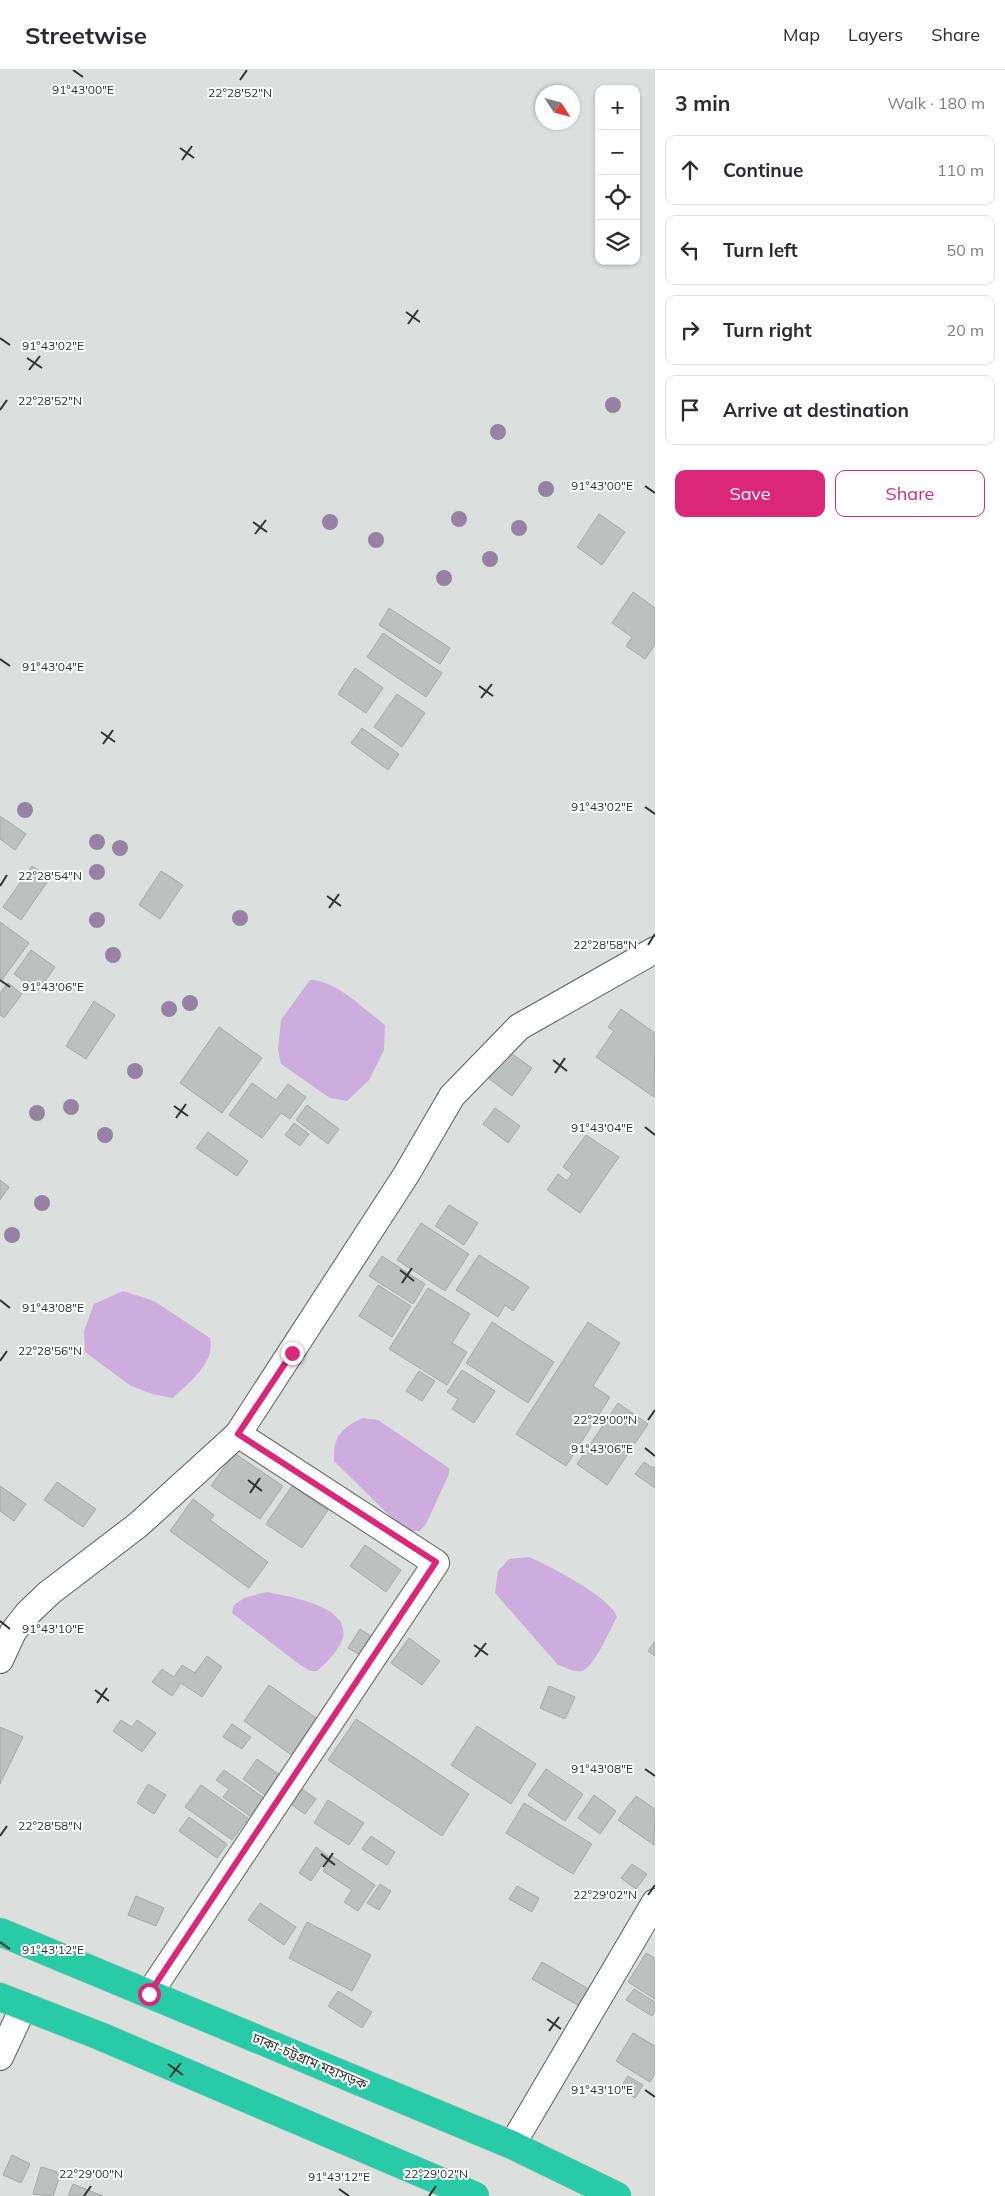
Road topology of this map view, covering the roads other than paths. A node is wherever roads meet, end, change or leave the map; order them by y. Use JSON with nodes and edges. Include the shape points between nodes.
{"nodes":[{"id":1,"x":655,"y":950,"type":"edge"},
{"id":2,"x":238,"y":1434,"type":"junction"},
{"id":3,"x":0,"y":1660,"type":"edge"},
{"id":4,"x":655,"y":1902,"type":"edge"},
{"id":5,"x":0,"y":1932,"type":"edge"},
{"id":6,"x":149,"y":1994,"type":"junction"},
{"id":7,"x":12,"y":2002,"type":"edge"},
{"id":8,"x":0,"y":2057,"type":"edge"},
{"id":9,"x":512,"y":2145,"type":"junction"},
{"id":10,"x":475,"y":2196,"type":"edge"},
{"id":11,"x":617,"y":2196,"type":"edge"}],
"edges":[{"from":1,"to":2,"type":"street","via":[[519,1026],[452,1096],[406,1175]]},
{"from":2,"to":3,"type":"street","via":[[138,1525],[27,1614]]},
{"from":2,"to":6,"type":"street","via":[[436,1562]]},
{"from":4,"to":9,"type":"street"},
{"from":5,"to":6,"type":"highway","name":"ঢাকা-চট্টগ্রাম মহাসড়ক"},
{"from":6,"to":9,"type":"highway","name":"ঢাকা-চট্টগ্রাম মহাসড়ক"},
{"from":7,"to":8,"type":"street"},
{"from":7,"to":10,"type":"highway","via":[[100,2036]]},
{"from":9,"to":11,"type":"highway","name":"ঢাকা-চট্টগ্রাম মহাসড়ক"}]}
